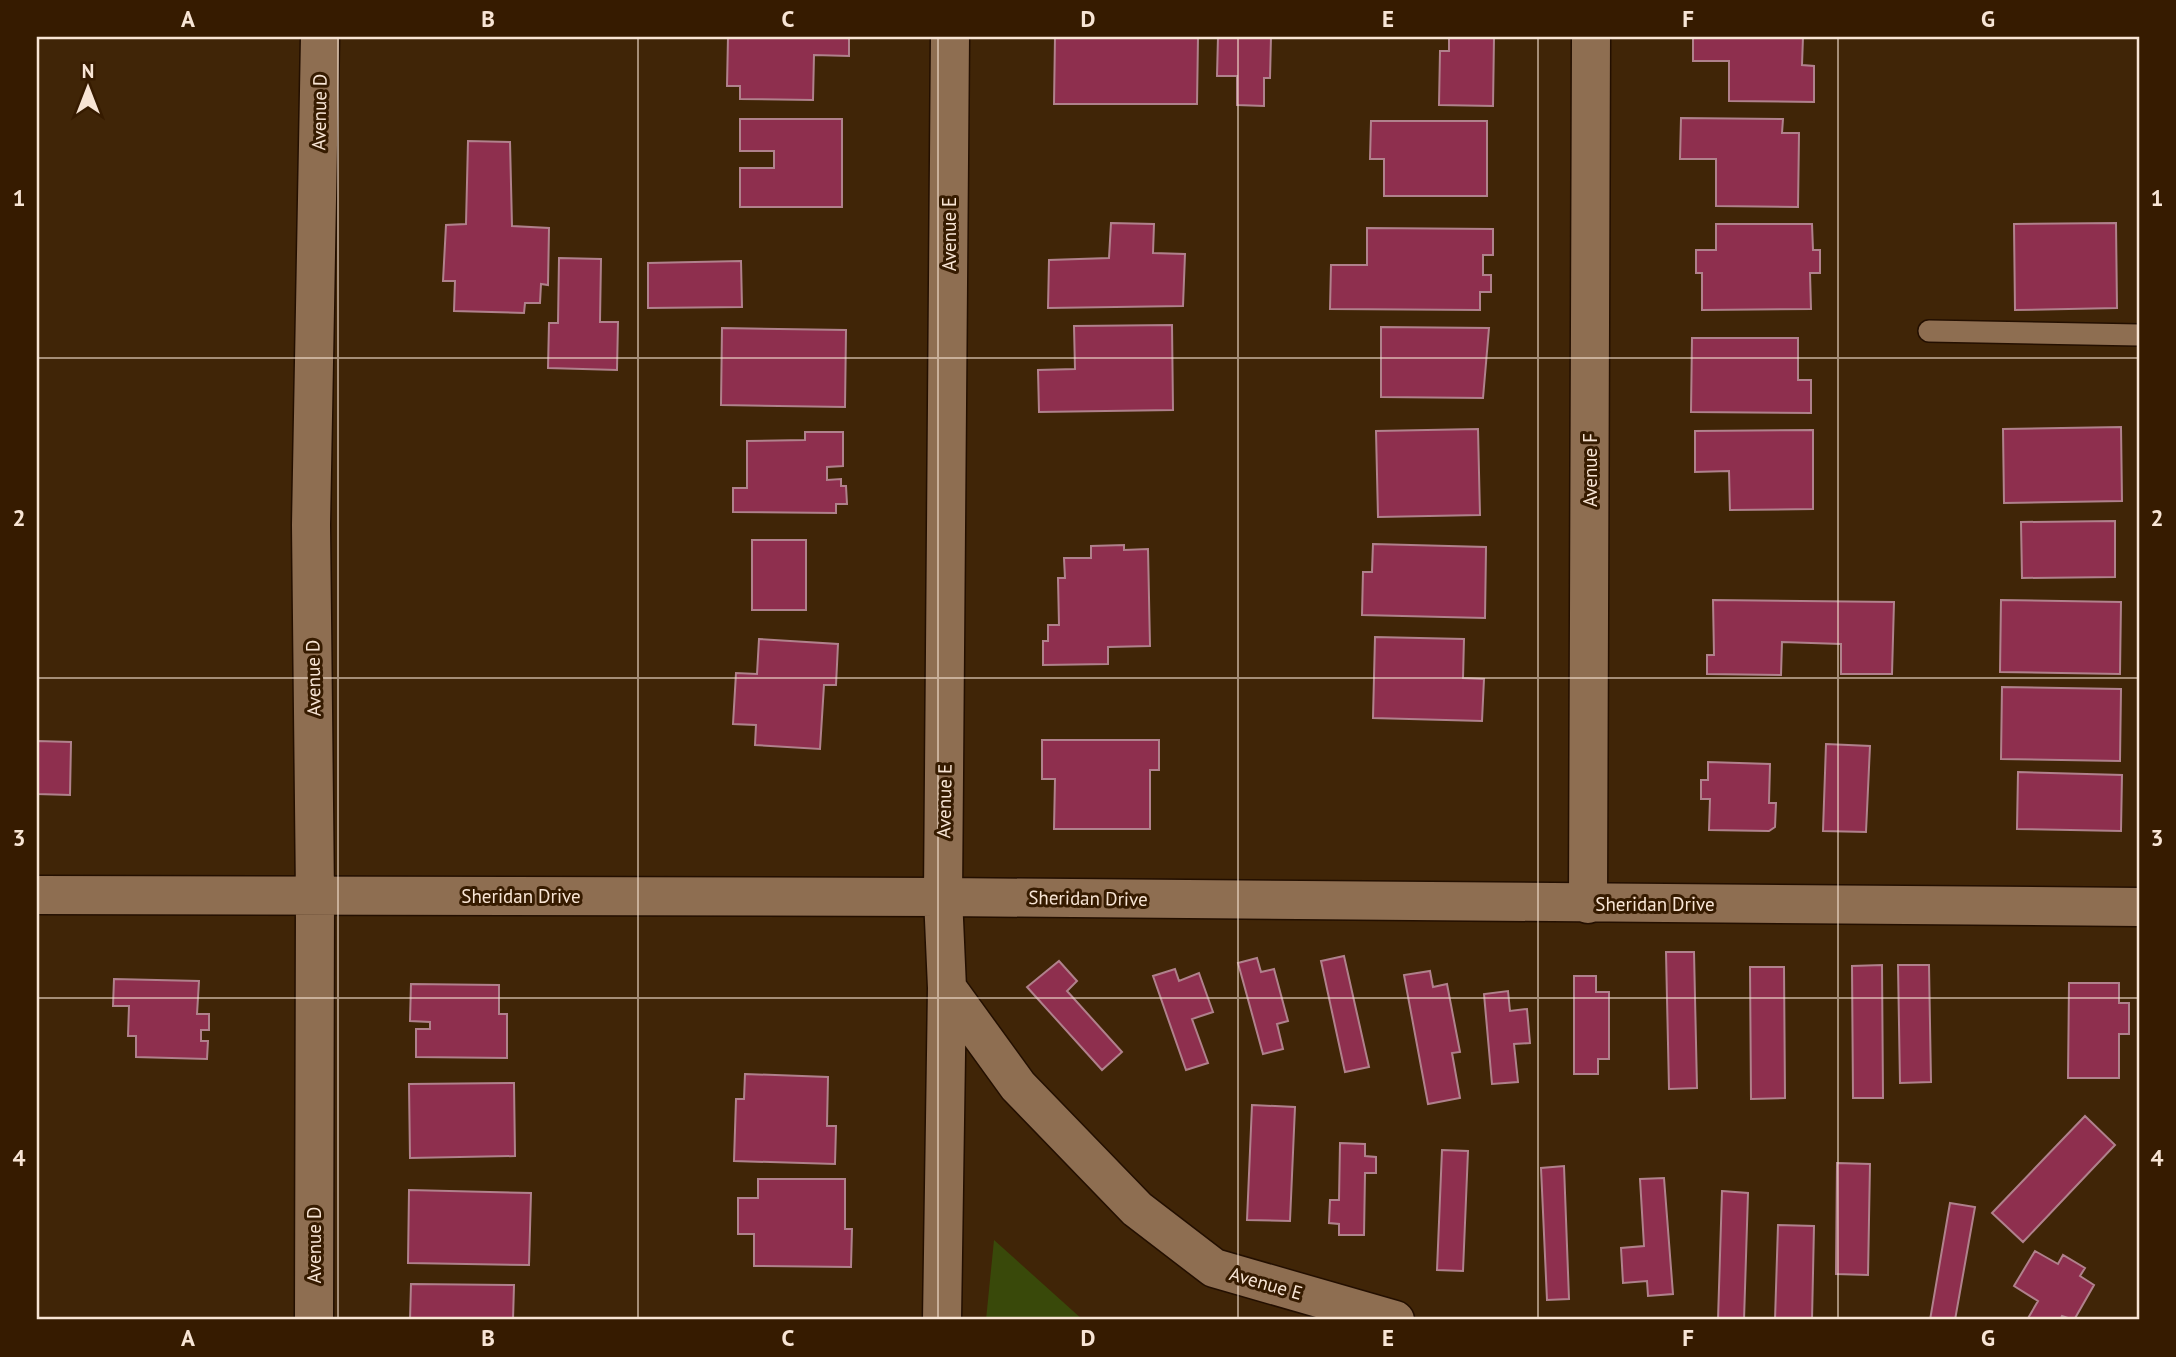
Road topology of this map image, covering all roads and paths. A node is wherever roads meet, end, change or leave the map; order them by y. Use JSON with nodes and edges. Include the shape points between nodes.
{"nodes":[{"id":1,"x":320,"y":37,"type":"edge"},
{"id":2,"x":950,"y":37,"type":"edge"},
{"id":3,"x":1591,"y":37,"type":"edge"},
{"id":4,"x":1929,"y":331,"type":"dead end"},
{"id":5,"x":2139,"y":335,"type":"edge"},
{"id":6,"x":37,"y":895,"type":"edge"},
{"id":7,"x":315,"y":896,"type":"junction"},
{"id":8,"x":943,"y":897,"type":"junction"},
{"id":9,"x":1588,"y":904,"type":"junction"},
{"id":10,"x":2139,"y":907,"type":"edge"},
{"id":11,"x":947,"y":988,"type":"junction"},
{"id":12,"x":313,"y":1320,"type":"edge"},
{"id":13,"x":942,"y":1320,"type":"edge"},
{"id":14,"x":1395,"y":1320,"type":"edge"}],
"edges":[{"from":1,"to":7,"type":"street","name":"Avenue D","via":[[311,525]]},
{"from":2,"to":8,"type":"street","name":"Avenue E"},
{"from":3,"to":9,"type":"street","name":"Avenue F"},
{"from":4,"to":5,"type":"lane"},
{"from":6,"to":7,"type":"street","name":"Sheridan Drive"},
{"from":7,"to":8,"type":"street","name":"Sheridan Drive"},
{"from":7,"to":12,"type":"street","name":"Avenue D"},
{"from":8,"to":9,"type":"street","name":"Sheridan Drive"},
{"from":8,"to":11,"type":"street","name":"Avenue E"},
{"from":9,"to":10,"type":"street","name":"Sheridan Drive"},
{"from":11,"to":13,"type":"street"},
{"from":11,"to":14,"type":"street","name":"Avenue E","via":[[1018,1086],[1099,1172],[1137,1209],[1214,1268]]}]}
